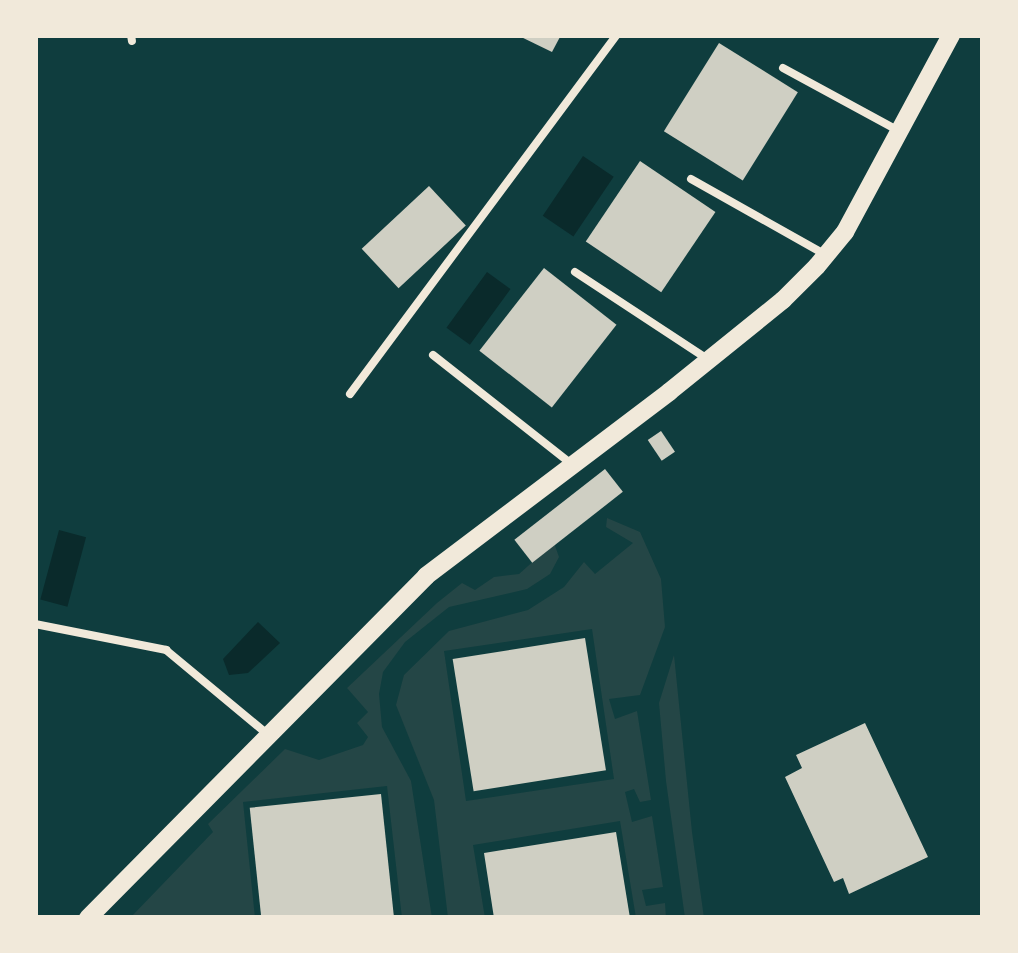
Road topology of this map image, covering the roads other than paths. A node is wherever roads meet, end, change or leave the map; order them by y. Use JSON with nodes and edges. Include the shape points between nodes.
{"nodes":[{"id":1,"x":617,"y":35,"type":"edge"},
{"id":2,"x":951,"y":35,"type":"edge"},
{"id":3,"x":783,"y":68,"type":"dead end"},
{"id":4,"x":899,"y":131,"type":"junction"},
{"id":5,"x":691,"y":180,"type":"dead end"},
{"id":6,"x":826,"y":255,"type":"junction"},
{"id":7,"x":575,"y":272,"type":"dead end"},
{"id":8,"x":433,"y":355,"type":"dead end"},
{"id":9,"x":709,"y":360,"type":"junction"},
{"id":10,"x":350,"y":394,"type":"dead end"},
{"id":11,"x":574,"y":464,"type":"junction"},
{"id":12,"x":35,"y":624,"type":"edge"},
{"id":13,"x":266,"y":734,"type":"junction"},
{"id":14,"x":88,"y":918,"type":"edge"}],
"edges":[{"from":1,"to":10,"type":"lane"},
{"from":2,"to":4,"type":"street"},
{"from":3,"to":4,"type":"lane"},
{"from":4,"to":6,"type":"street","via":[[846,232]]},
{"from":5,"to":6,"type":"lane"},
{"from":6,"to":9,"type":"street"},
{"from":7,"to":9,"type":"lane"},
{"from":8,"to":11,"type":"lane"},
{"from":9,"to":11,"type":"street"},
{"from":11,"to":13,"type":"street","via":[[426,576]]},
{"from":12,"to":13,"type":"lane","via":[[166,650]]},
{"from":13,"to":14,"type":"street"}]}
